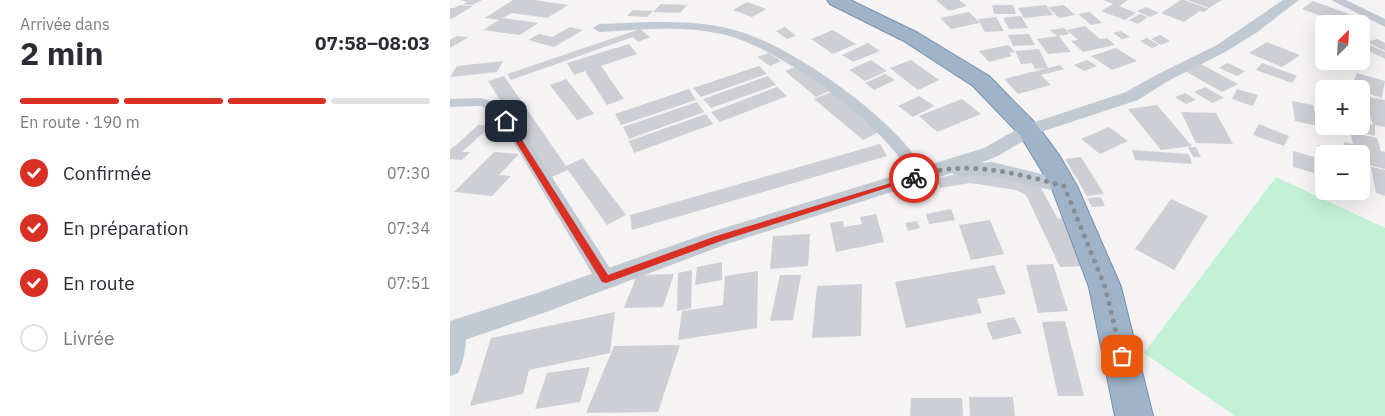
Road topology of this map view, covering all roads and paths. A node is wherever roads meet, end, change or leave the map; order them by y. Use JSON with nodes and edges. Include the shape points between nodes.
{"nodes":[{"id":1,"x":836,"y":0,"type":"edge"},
{"id":2,"x":1292,"y":0,"type":"edge"},
{"id":3,"x":1337,"y":0,"type":"edge"},
{"id":4,"x":1385,"y":23,"type":"edge"},
{"id":5,"x":599,"y":28,"type":"dead end"},
{"id":6,"x":450,"y":103,"type":"edge"},
{"id":7,"x":1029,"y":130,"type":"junction"},
{"id":8,"x":940,"y":170,"type":"junction"},
{"id":9,"x":919,"y":177,"type":"junction"},
{"id":10,"x":1064,"y":186,"type":"junction"},
{"id":11,"x":606,"y":279,"type":"junction"},
{"id":12,"x":453,"y":332,"type":"edge"},
{"id":13,"x":450,"y":366,"type":"edge"},
{"id":14,"x":1134,"y":416,"type":"edge"}],
"edges":[{"from":1,"to":7,"type":"highway","via":[[911,36],[981,81]]},
{"from":2,"to":7,"type":"street","via":[[1222,48],[1132,96]]},
{"from":3,"to":4,"type":"street"},
{"from":5,"to":9,"type":"street","via":[[702,28],[752,40],[816,77],[882,129],[906,156]]},
{"from":6,"to":11,"type":"street","via":[[481,102],[498,108]]},
{"from":7,"to":8,"type":"street","via":[[991,152]]},
{"from":7,"to":10,"type":"highway"},
{"from":8,"to":9,"type":"street"},
{"from":8,"to":10,"type":"street","via":[[992,169]]},
{"from":9,"to":11,"type":"street","via":[[719,238]]},
{"from":10,"to":14,"type":"highway","via":[[1105,287]]},
{"from":11,"to":12,"type":"street"},
{"from":12,"to":13,"type":"street"}]}
